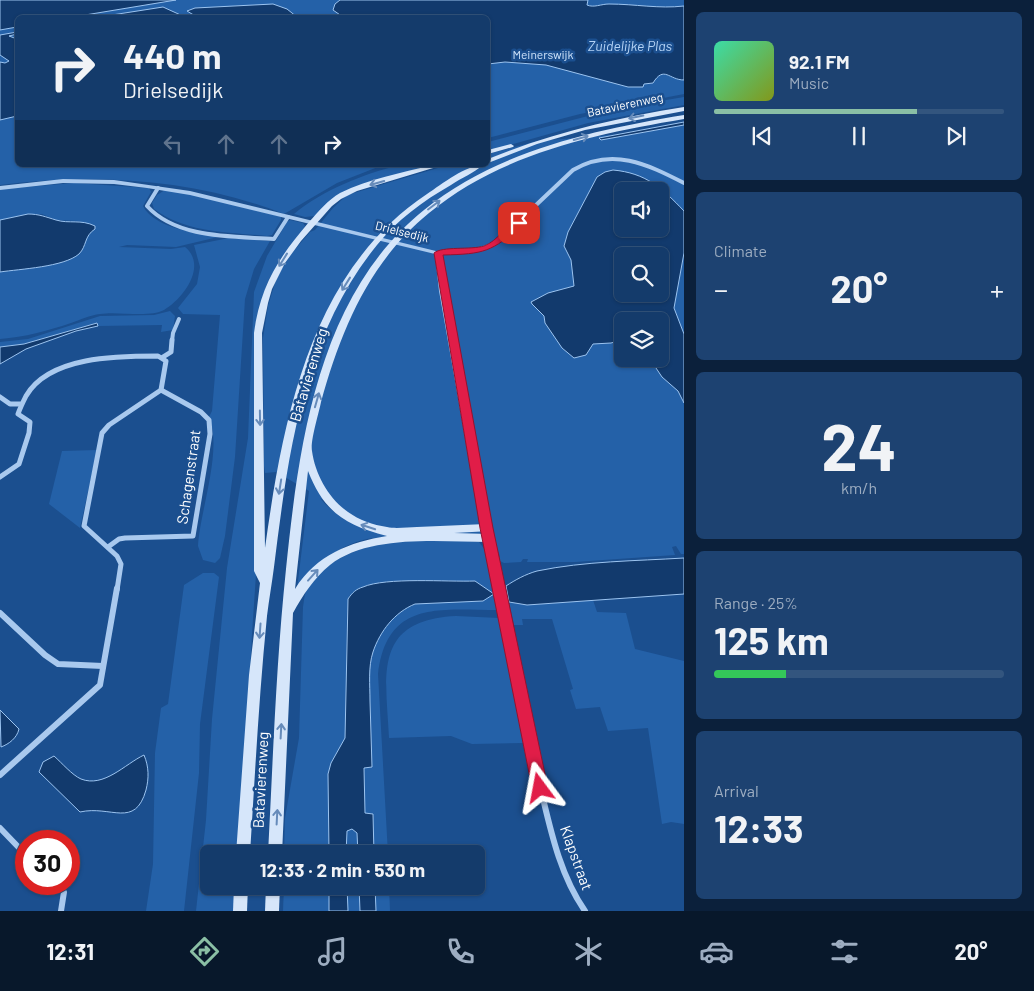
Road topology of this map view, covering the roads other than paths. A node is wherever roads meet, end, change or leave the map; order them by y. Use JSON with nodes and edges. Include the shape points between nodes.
{"nodes":[{"id":1,"x":684,"y":109,"type":"edge"},
{"id":2,"x":684,"y":117,"type":"edge"},
{"id":3,"x":573,"y":132,"type":"junction"},
{"id":4,"x":490,"y":151,"type":"edge"},
{"id":5,"x":490,"y":161,"type":"edge"},
{"id":6,"x":433,"y":167,"type":"edge"},
{"id":7,"x":477,"y":167,"type":"edge"},
{"id":8,"x":684,"y":183,"type":"edge"},
{"id":9,"x":0,"y":188,"type":"edge"},
{"id":10,"x":158,"y":188,"type":"junction"},
{"id":11,"x":288,"y":217,"type":"junction"},
{"id":12,"x":313,"y":222,"type":"junction"},
{"id":13,"x":438,"y":253,"type":"junction"},
{"id":14,"x":178,"y":319,"type":"dead end"},
{"id":15,"x":163,"y":357,"type":"junction"},
{"id":16,"x":161,"y":390,"type":"junction"},
{"id":17,"x":0,"y":397,"type":"edge"},
{"id":18,"x":20,"y":404,"type":"junction"},
{"id":19,"x":306,"y":448,"type":"junction"},
{"id":20,"x":0,"y":477,"type":"edge"},
{"id":21,"x":487,"y":533,"type":"junction"},
{"id":22,"x":108,"y":547,"type":"junction"},
{"id":23,"x":266,"y":583,"type":"junction"},
{"id":24,"x":0,"y":612,"type":"edge"},
{"id":25,"x":286,"y":616,"type":"junction"},
{"id":26,"x":103,"y":666,"type":"junction"},
{"id":27,"x":0,"y":775,"type":"edge"},
{"id":28,"x":0,"y":828,"type":"edge"},
{"id":29,"x":15,"y":844,"type":"edge"},
{"id":30,"x":244,"y":845,"type":"edge"},
{"id":31,"x":275,"y":845,"type":"edge"},
{"id":32,"x":64,"y":895,"type":"edge"},
{"id":33,"x":241,"y":895,"type":"edge"},
{"id":34,"x":273,"y":895,"type":"edge"},
{"id":35,"x":61,"y":911,"type":"edge"},
{"id":36,"x":240,"y":911,"type":"edge"},
{"id":37,"x":272,"y":911,"type":"edge"},
{"id":38,"x":585,"y":911,"type":"edge"}],
"edges":[{"from":1,"to":3,"type":"main road","name":"Batavierenweg","one_way":true},
{"from":19,"to":2,"type":"main road","name":"Batavierenweg","one_way":true,"via":[[322,381],[343,322],[385,252],[419,217],[449,194],[492,169],[533,152],[594,134]]},
{"from":3,"to":4,"type":"main road"},
{"from":3,"to":5,"type":"main road","name":"Batavierenweg"},
{"from":6,"to":12,"type":"main road","one_way":true,"via":[[344,194]]},
{"from":7,"to":23,"type":"main road","name":"Batavierenweg","one_way":true,"via":[[429,195],[386,231],[357,267],[324,322],[303,374],[291,422]]},
{"from":8,"to":13,"type":"street","name":"Drielsedijk","via":[[659,170],[630,161],[592,160],[573,170],[496,243],[478,250]]},
{"from":9,"to":10,"type":"street","name":"Drielsedijk","via":[[89,181]]},
{"from":10,"to":11,"type":"street","name":"Drielsedijk"},
{"from":10,"to":11,"type":"street","via":[[147,206],[166,222],[184,228],[274,239]]},
{"from":11,"to":12,"type":"street","name":"Drielsedijk"},
{"from":12,"to":13,"type":"street","name":"Drielsedijk"},
{"from":12,"to":23,"type":"main road","one_way":true,"via":[[275,272],[260,319],[260,571]]},
{"from":13,"to":21,"type":"street","name":"Klapstraat"},
{"from":14,"to":15,"type":"street","via":[[171,352]]},
{"from":15,"to":16,"type":"street","via":[[166,361]]},
{"from":15,"to":18,"type":"street","via":[[120,356],[80,362],[40,381],[27,391]]},
{"from":16,"to":22,"type":"street","via":[[102,433],[84,526]]},
{"from":16,"to":22,"type":"street","name":"Schagenstraat","via":[[209,420],[210,434],[193,536],[125,538]]},
{"from":17,"to":18,"type":"street","via":[[10,404]]},
{"from":18,"to":20,"type":"street","via":[[18,414],[30,422],[29,433],[19,464]]},
{"from":21,"to":19,"type":"main road","one_way":true,"via":[[389,532],[349,519],[323,495]]},
{"from":19,"to":25,"type":"main road","name":"Batavierenweg"},
{"from":25,"to":21,"type":"main road","one_way":true,"via":[[310,577],[329,559],[354,547],[367,542]]},
{"from":21,"to":38,"type":"street","name":"Klapstraat","via":[[552,835],[568,883]]},
{"from":22,"to":26,"type":"street","via":[[121,564]]},
{"from":23,"to":30,"type":"main road","name":"Batavierenweg","one_way":true},
{"from":24,"to":26,"type":"street","via":[[58,664]]},
{"from":31,"to":25,"type":"main road","name":"Batavierenweg","one_way":true},
{"from":26,"to":27,"type":"street","via":[[100,685]]},
{"from":28,"to":29,"type":"street"},
{"from":32,"to":35,"type":"street"},
{"from":33,"to":36,"type":"main road"},
{"from":34,"to":37,"type":"main road"}]}
